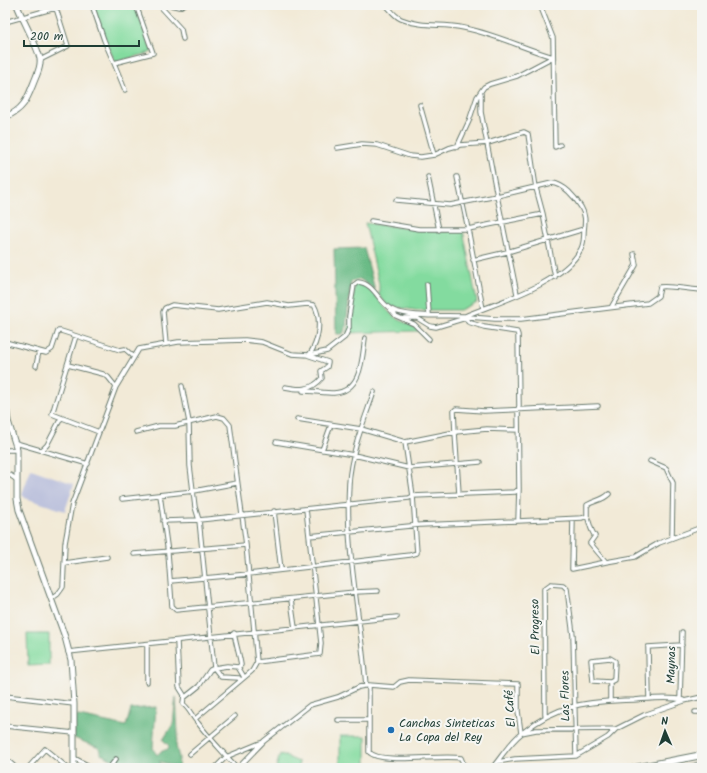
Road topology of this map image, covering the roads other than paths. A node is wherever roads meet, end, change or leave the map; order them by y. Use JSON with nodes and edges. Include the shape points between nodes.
{"nodes":[{"id":1,"x":17,"y":5,"type":"edge"},
{"id":2,"x":66,"y":5,"type":"edge"},
{"id":3,"x":92,"y":5,"type":"edge"},
{"id":4,"x":136,"y":5,"type":"edge"},
{"id":5,"x":159,"y":5,"type":"edge"},
{"id":6,"x":170,"y":5,"type":"edge"},
{"id":7,"x":184,"y":5,"type":"edge"},
{"id":8,"x":386,"y":5,"type":"edge"},
{"id":9,"x":540,"y":5,"type":"edge"},
{"id":10,"x":55,"y":6,"type":"edge"},
{"id":11,"x":21,"y":17,"type":"junction"},
{"id":12,"x":5,"y":22,"type":"edge"},
{"id":13,"x":183,"y":39,"type":"dead end"},
{"id":14,"x":553,"y":57,"type":"junction"},
{"id":15,"x":40,"y":60,"type":"junction"},
{"id":16,"x":114,"y":63,"type":"junction"},
{"id":17,"x":125,"y":90,"type":"dead end"},
{"id":18,"x":481,"y":94,"type":"junction"},
{"id":19,"x":420,"y":105,"type":"dead end"},
{"id":20,"x":5,"y":117,"type":"edge"},
{"id":21,"x":488,"y":143,"type":"junction"},
{"id":22,"x":560,"y":145,"type":"dead end"},
{"id":23,"x":337,"y":148,"type":"dead end"},
{"id":24,"x":456,"y":148,"type":"junction"},
{"id":25,"x":434,"y":155,"type":"junction"},
{"id":26,"x":428,"y":177,"type":"dead end"},
{"id":27,"x":457,"y":177,"type":"dead end"},
{"id":28,"x":536,"y":188,"type":"junction"},
{"id":29,"x":497,"y":196,"type":"junction"},
{"id":30,"x":396,"y":200,"type":"dead end"},
{"id":31,"x":462,"y":203,"type":"junction"},
{"id":32,"x":435,"y":205,"type":"junction"},
{"id":33,"x":543,"y":214,"type":"junction"},
{"id":34,"x":371,"y":221,"type":"dead end"},
{"id":35,"x":502,"y":223,"type":"junction"},
{"id":36,"x":468,"y":229,"type":"junction"},
{"id":37,"x":584,"y":229,"type":"junction"},
{"id":38,"x":439,"y":230,"type":"junction"},
{"id":39,"x":548,"y":238,"type":"junction"},
{"id":40,"x":508,"y":252,"type":"junction"},
{"id":41,"x":634,"y":254,"type":"dead end"},
{"id":42,"x":473,"y":260,"type":"junction"},
{"id":43,"x":555,"y":277,"type":"junction"},
{"id":44,"x":426,"y":284,"type":"dead end"},
{"id":45,"x":702,"y":290,"type":"edge"},
{"id":46,"x":517,"y":294,"type":"junction"},
{"id":47,"x":612,"y":306,"type":"junction"},
{"id":48,"x":390,"y":309,"type":"junction"},
{"id":49,"x":483,"y":309,"type":"junction"},
{"id":50,"x":429,"y":314,"type":"junction"},
{"id":51,"x":465,"y":317,"type":"junction"},
{"id":52,"x":404,"y":318,"type":"junction"},
{"id":53,"x":76,"y":336,"type":"junction"},
{"id":54,"x":365,"y":338,"type":"dead end"},
{"id":55,"x":429,"y":339,"type":"dead end"},
{"id":56,"x":5,"y":342,"type":"edge"},
{"id":57,"x":166,"y":344,"type":"junction"},
{"id":58,"x":39,"y":351,"type":"junction"},
{"id":59,"x":308,"y":354,"type":"junction"},
{"id":60,"x":134,"y":356,"type":"junction"},
{"id":61,"x":68,"y":365,"type":"junction"},
{"id":62,"x":36,"y":366,"type":"dead end"},
{"id":63,"x":182,"y":386,"type":"dead end"},
{"id":64,"x":116,"y":387,"type":"junction"},
{"id":65,"x":285,"y":387,"type":"dead end"},
{"id":66,"x":302,"y":391,"type":"junction"},
{"id":67,"x":374,"y":392,"type":"dead end"},
{"id":68,"x":5,"y":400,"type":"edge"},
{"id":69,"x":598,"y":406,"type":"dead end"},
{"id":70,"x":5,"y":409,"type":"edge"},
{"id":71,"x":518,"y":409,"type":"junction"},
{"id":72,"x":61,"y":418,"type":"junction"},
{"id":73,"x":297,"y":419,"type":"dead end"},
{"id":74,"x":6,"y":421,"type":"edge"},
{"id":75,"x":190,"y":422,"type":"junction"},
{"id":76,"x":331,"y":425,"type":"junction"},
{"id":77,"x":361,"y":429,"type":"junction"},
{"id":78,"x":518,"y":430,"type":"junction"},
{"id":79,"x":99,"y":432,"type":"junction"},
{"id":80,"x":136,"y":432,"type":"dead end"},
{"id":81,"x":455,"y":432,"type":"junction"},
{"id":82,"x":276,"y":442,"type":"dead end"},
{"id":83,"x":405,"y":442,"type":"junction"},
{"id":84,"x":16,"y":444,"type":"junction"},
{"id":85,"x":5,"y":450,"type":"edge"},
{"id":86,"x":17,"y":450,"type":"junction"},
{"id":87,"x":42,"y":450,"type":"junction"},
{"id":88,"x":322,"y":450,"type":"junction"},
{"id":89,"x":354,"y":455,"type":"junction"},
{"id":90,"x":650,"y":461,"type":"dead end"},
{"id":91,"x":480,"y":462,"type":"dead end"},
{"id":92,"x":88,"y":464,"type":"junction"},
{"id":93,"x":457,"y":465,"type":"junction"},
{"id":94,"x":409,"y":468,"type":"junction"},
{"id":95,"x":5,"y":475,"type":"edge"},
{"id":96,"x":17,"y":480,"type":"junction"},
{"id":97,"x":237,"y":483,"type":"junction"},
{"id":98,"x":518,"y":489,"type":"junction"},
{"id":99,"x":194,"y":491,"type":"junction"},
{"id":100,"x":459,"y":494,"type":"junction"},
{"id":101,"x":609,"y":494,"type":"dead end"},
{"id":102,"x":160,"y":495,"type":"junction"},
{"id":103,"x":413,"y":496,"type":"junction"},
{"id":104,"x":122,"y":499,"type":"dead end"},
{"id":105,"x":348,"y":505,"type":"junction"},
{"id":106,"x":306,"y":509,"type":"junction"},
{"id":107,"x":274,"y":511,"type":"junction"},
{"id":108,"x":240,"y":515,"type":"junction"},
{"id":109,"x":587,"y":516,"type":"junction"},
{"id":110,"x":573,"y":519,"type":"junction"},
{"id":111,"x":199,"y":520,"type":"junction"},
{"id":112,"x":163,"y":521,"type":"junction"},
{"id":113,"x":518,"y":521,"type":"junction"},
{"id":114,"x":415,"y":526,"type":"junction"},
{"id":115,"x":700,"y":527,"type":"edge"},
{"id":116,"x":349,"y":532,"type":"junction"},
{"id":117,"x":702,"y":533,"type":"edge"},
{"id":118,"x":309,"y":536,"type":"junction"},
{"id":119,"x":672,"y":537,"type":"junction"},
{"id":120,"x":246,"y":545,"type":"junction"},
{"id":121,"x":201,"y":549,"type":"junction"},
{"id":122,"x":168,"y":553,"type":"junction"},
{"id":123,"x":134,"y":554,"type":"dead end"},
{"id":124,"x":107,"y":557,"type":"dead end"},
{"id":125,"x":606,"y":562,"type":"junction"},
{"id":126,"x":64,"y":563,"type":"junction"},
{"id":127,"x":352,"y":563,"type":"junction"},
{"id":128,"x":312,"y":566,"type":"junction"},
{"id":129,"x":281,"y":570,"type":"junction"},
{"id":130,"x":249,"y":574,"type":"junction"},
{"id":131,"x":204,"y":578,"type":"junction"},
{"id":132,"x":170,"y":581,"type":"junction"},
{"id":133,"x":378,"y":591,"type":"dead end"},
{"id":134,"x":355,"y":592,"type":"junction"},
{"id":135,"x":316,"y":597,"type":"junction"},
{"id":136,"x":51,"y":599,"type":"junction"},
{"id":137,"x":291,"y":600,"type":"junction"},
{"id":138,"x":251,"y":603,"type":"junction"},
{"id":139,"x":207,"y":608,"type":"junction"},
{"id":140,"x":397,"y":617,"type":"dead end"},
{"id":141,"x":359,"y":622,"type":"junction"},
{"id":142,"x":318,"y":625,"type":"junction"},
{"id":143,"x":295,"y":628,"type":"junction"},
{"id":144,"x":255,"y":632,"type":"junction"},
{"id":145,"x":682,"y":632,"type":"dead end"},
{"id":146,"x":234,"y":634,"type":"junction"},
{"id":147,"x":573,"y":635,"type":"joint"},
{"id":148,"x":210,"y":636,"type":"junction"},
{"id":149,"x":177,"y":641,"type":"junction"},
{"id":150,"x":147,"y":645,"type":"junction"},
{"id":151,"x":682,"y":645,"type":"junction"},
{"id":152,"x":68,"y":652,"type":"junction"},
{"id":153,"x":257,"y":662,"type":"junction"},
{"id":154,"x":238,"y":667,"type":"junction"},
{"id":155,"x":214,"y":668,"type":"junction"},
{"id":156,"x":244,"y":677,"type":"junction"},
{"id":157,"x":240,"y":681,"type":"junction"},
{"id":158,"x":148,"y":682,"type":"dead end"},
{"id":159,"x":610,"y":682,"type":"junction"},
{"id":160,"x":367,"y":686,"type":"junction"},
{"id":161,"x":5,"y":696,"type":"edge"},
{"id":162,"x":702,"y":697,"type":"edge"},
{"id":163,"x":184,"y":698,"type":"junction"},
{"id":164,"x":649,"y":699,"type":"junction"},
{"id":165,"x":682,"y":700,"type":"junction"},
{"id":166,"x":610,"y":701,"type":"junction"},
{"id":167,"x":74,"y":704,"type":"junction"},
{"id":168,"x":574,"y":705,"type":"junction"},
{"id":169,"x":695,"y":712,"type":"dead end"},
{"id":170,"x":702,"y":712,"type":"edge"},
{"id":171,"x":545,"y":715,"type":"junction"},
{"id":172,"x":235,"y":716,"type":"dead end"},
{"id":173,"x":195,"y":719,"type":"junction"},
{"id":174,"x":338,"y":720,"type":"dead end"},
{"id":175,"x":369,"y":720,"type":"junction"},
{"id":176,"x":5,"y":726,"type":"edge"},
{"id":177,"x":616,"y":729,"type":"junction"},
{"id":178,"x":575,"y":730,"type":"junction"},
{"id":179,"x":74,"y":733,"type":"junction"},
{"id":180,"x":521,"y":733,"type":"junction"},
{"id":181,"x":209,"y":738,"type":"junction"},
{"id":182,"x":262,"y":743,"type":"junction"},
{"id":183,"x":190,"y":754,"type":"dead end"},
{"id":184,"x":702,"y":755,"type":"edge"},
{"id":185,"x":576,"y":756,"type":"junction"},
{"id":186,"x":226,"y":757,"type":"junction"},
{"id":187,"x":5,"y":758,"type":"edge"},
{"id":188,"x":74,"y":758,"type":"junction"},
{"id":189,"x":116,"y":759,"type":"dead end"},
{"id":190,"x":497,"y":762,"type":"junction"},
{"id":191,"x":702,"y":763,"type":"edge"},
{"id":192,"x":16,"y":768,"type":"edge"},
{"id":193,"x":28,"y":768,"type":"edge"},
{"id":194,"x":68,"y":768,"type":"edge"},
{"id":195,"x":74,"y":768,"type":"edge"},
{"id":196,"x":93,"y":768,"type":"edge"},
{"id":197,"x":109,"y":768,"type":"edge"},
{"id":198,"x":215,"y":768,"type":"edge"},
{"id":199,"x":238,"y":768,"type":"edge"},
{"id":200,"x":465,"y":768,"type":"edge"},
{"id":201,"x":492,"y":768,"type":"edge"},
{"id":202,"x":635,"y":768,"type":"edge"},
{"id":203,"x":686,"y":768,"type":"edge"}],
"edges":[{"from":1,"to":11,"type":"street"},
{"from":2,"to":10,"type":"street"},
{"from":3,"to":16,"type":"street"},
{"from":4,"to":16,"type":"street","via":[[153,53]]},
{"from":5,"to":13,"type":"street","via":[[182,29]]},
{"from":6,"to":7,"type":"street"},
{"from":8,"to":14,"type":"street","via":[[394,16],[402,20],[477,31]]},
{"from":9,"to":14,"type":"street","via":[[552,33]]},
{"from":10,"to":11,"type":"street"},
{"from":10,"to":15,"type":"street","via":[[68,46]]},
{"from":11,"to":12,"type":"street"},
{"from":11,"to":15,"type":"street"},
{"from":14,"to":18,"type":"street","via":[[517,76],[490,84],[480,92]]},
{"from":14,"to":22,"type":"street","via":[[555,147]]},
{"from":15,"to":20,"type":"street","via":[[39,70],[28,98],[18,110]]},
{"from":16,"to":17,"type":"street"},
{"from":18,"to":21,"type":"street","via":[[481,112]]},
{"from":18,"to":24,"type":"street","via":[[477,97],[469,122]]},
{"from":19,"to":25,"type":"street"},
{"from":21,"to":24,"type":"street","via":[[460,145]]},
{"from":21,"to":28,"type":"street","via":[[524,132],[528,134]]},
{"from":21,"to":29,"type":"street"},
{"from":23,"to":25,"type":"street","via":[[362,144],[377,145],[410,156]]},
{"from":24,"to":25,"type":"street","via":[[449,148]]},
{"from":26,"to":32,"type":"street"},
{"from":27,"to":31,"type":"street"},
{"from":28,"to":29,"type":"street"},
{"from":28,"to":33,"type":"street"},
{"from":28,"to":37,"type":"street","via":[[558,183],[582,209],[586,220]]},
{"from":29,"to":31,"type":"street"},
{"from":29,"to":35,"type":"street"},
{"from":30,"to":32,"type":"street"},
{"from":31,"to":32,"type":"street"},
{"from":31,"to":36,"type":"street"},
{"from":32,"to":38,"type":"street"},
{"from":33,"to":35,"type":"street"},
{"from":33,"to":39,"type":"street"},
{"from":34,"to":38,"type":"street"},
{"from":35,"to":36,"type":"street"},
{"from":35,"to":40,"type":"street"},
{"from":36,"to":38,"type":"street"},
{"from":36,"to":42,"type":"street"},
{"from":37,"to":39,"type":"street"},
{"from":37,"to":43,"type":"street","via":[[581,249]]},
{"from":39,"to":40,"type":"street"},
{"from":39,"to":43,"type":"street"},
{"from":40,"to":42,"type":"street"},
{"from":40,"to":46,"type":"street"},
{"from":41,"to":47,"type":"street","via":[[636,265]]},
{"from":42,"to":49,"type":"street"},
{"from":43,"to":46,"type":"street"},
{"from":44,"to":50,"type":"street"},
{"from":45,"to":47,"type":"street","via":[[665,286],[660,287],[658,296],[648,302]]},
{"from":46,"to":49,"type":"street"},
{"from":47,"to":51,"type":"street","via":[[521,318]]},
{"from":48,"to":50,"type":"street","via":[[419,315]]},
{"from":48,"to":52,"type":"street","via":[[396,316]]},
{"from":48,"to":59,"type":"street","via":[[367,286],[361,282],[356,283],[349,328],[345,337],[327,351]]},
{"from":49,"to":51,"type":"street"},
{"from":50,"to":51,"type":"street"},
{"from":51,"to":52,"type":"street","via":[[436,327],[417,318]]},
{"from":51,"to":71,"type":"street","via":[[468,322],[484,327],[517,332],[520,406]]},
{"from":52,"to":55,"type":"street"},
{"from":53,"to":58,"type":"street","via":[[58,331],[50,352]]},
{"from":53,"to":60,"type":"street","via":[[120,350],[125,349]]},
{"from":53,"to":61,"type":"street"},
{"from":54,"to":66,"type":"street","via":[[361,371],[352,386],[336,393]]},
{"from":56,"to":58,"type":"street"},
{"from":57,"to":59,"type":"street","via":[[245,340],[262,342],[292,354]]},
{"from":57,"to":59,"type":"street","via":[[163,312],[172,305],[218,310],[267,302],[289,306],[307,304],[314,305],[317,311],[318,337],[315,347]]},
{"from":57,"to":60,"type":"street","via":[[139,349]]},
{"from":58,"to":62,"type":"street"},
{"from":59,"to":66,"type":"street","via":[[328,362],[327,367],[321,371],[322,378]]},
{"from":60,"to":64,"type":"street"},
{"from":61,"to":64,"type":"street","via":[[103,374]]},
{"from":61,"to":72,"type":"street","via":[[52,414]]},
{"from":63,"to":75,"type":"street"},
{"from":64,"to":79,"type":"street"},
{"from":65,"to":66,"type":"street"},
{"from":67,"to":77,"type":"street"},
{"from":68,"to":70,"type":"street"},
{"from":69,"to":71,"type":"street"},
{"from":70,"to":74,"type":"street"},
{"from":71,"to":78,"type":"street"},
{"from":71,"to":81,"type":"street","via":[[456,409]]},
{"from":72,"to":79,"type":"street"},
{"from":72,"to":87,"type":"street"},
{"from":73,"to":76,"type":"street"},
{"from":74,"to":84,"type":"street"},
{"from":75,"to":80,"type":"street"},
{"from":75,"to":97,"type":"street","via":[[217,416],[228,421]]},
{"from":75,"to":99,"type":"street","via":[[189,456]]},
{"from":76,"to":77,"type":"street"},
{"from":76,"to":88,"type":"street"},
{"from":77,"to":83,"type":"street"},
{"from":77,"to":89,"type":"street"},
{"from":78,"to":81,"type":"street"},
{"from":78,"to":98,"type":"street"},
{"from":79,"to":92,"type":"street"},
{"from":81,"to":83,"type":"street"},
{"from":81,"to":93,"type":"street"},
{"from":82,"to":88,"type":"street"},
{"from":83,"to":94,"type":"street"},
{"from":84,"to":86,"type":"street"},
{"from":84,"to":87,"type":"street"},
{"from":85,"to":86,"type":"street"},
{"from":86,"to":96,"type":"street"},
{"from":87,"to":92,"type":"street"},
{"from":88,"to":89,"type":"street"},
{"from":89,"to":94,"type":"street"},
{"from":89,"to":105,"type":"street"},
{"from":90,"to":119,"type":"street","via":[[666,468],[673,484]]},
{"from":91,"to":93,"type":"street"},
{"from":92,"to":126,"type":"street","via":[[70,512]]},
{"from":93,"to":94,"type":"street"},
{"from":93,"to":100,"type":"street"},
{"from":94,"to":103,"type":"street"},
{"from":95,"to":96,"type":"street"},
{"from":96,"to":136,"type":"street","via":[[19,510]]},
{"from":97,"to":99,"type":"street"},
{"from":97,"to":108,"type":"street"},
{"from":98,"to":100,"type":"street","via":[[515,492]]},
{"from":98,"to":113,"type":"street"},
{"from":99,"to":102,"type":"street"},
{"from":99,"to":111,"type":"street"},
{"from":100,"to":103,"type":"street"},
{"from":101,"to":109,"type":"street","via":[[603,500],[593,501],[587,505]]},
{"from":102,"to":104,"type":"street"},
{"from":102,"to":112,"type":"street"},
{"from":103,"to":105,"type":"street"},
{"from":103,"to":114,"type":"street"},
{"from":105,"to":106,"type":"street"},
{"from":105,"to":116,"type":"street"},
{"from":106,"to":107,"type":"street"},
{"from":106,"to":118,"type":"street"},
{"from":107,"to":108,"type":"street"},
{"from":107,"to":129,"type":"street"},
{"from":108,"to":111,"type":"street"},
{"from":108,"to":120,"type":"street"},
{"from":109,"to":110,"type":"street"},
{"from":109,"to":125,"type":"street","via":[[595,536],[590,543]]},
{"from":110,"to":113,"type":"street"},
{"from":110,"to":125,"type":"street","via":[[572,569]]},
{"from":111,"to":112,"type":"street"},
{"from":111,"to":121,"type":"street"},
{"from":112,"to":122,"type":"street"},
{"from":113,"to":114,"type":"street"},
{"from":114,"to":116,"type":"street"},
{"from":114,"to":127,"type":"street","via":[[417,553]]},
{"from":115,"to":117,"type":"street"},
{"from":115,"to":119,"type":"street"},
{"from":116,"to":118,"type":"street"},
{"from":116,"to":127,"type":"street"},
{"from":118,"to":128,"type":"street"},
{"from":119,"to":125,"type":"street","via":[[635,557]]},
{"from":120,"to":121,"type":"street"},
{"from":120,"to":130,"type":"street"},
{"from":121,"to":122,"type":"street"},
{"from":121,"to":131,"type":"street"},
{"from":122,"to":123,"type":"street"},
{"from":122,"to":132,"type":"street"},
{"from":124,"to":126,"type":"street"},
{"from":126,"to":136,"type":"street","via":[[61,591]]},
{"from":127,"to":128,"type":"street"},
{"from":127,"to":134,"type":"street"},
{"from":128,"to":129,"type":"street"},
{"from":128,"to":135,"type":"street"},
{"from":129,"to":130,"type":"street"},
{"from":130,"to":131,"type":"street"},
{"from":130,"to":138,"type":"street"},
{"from":131,"to":132,"type":"street"},
{"from":131,"to":139,"type":"street"},
{"from":132,"to":139,"type":"street","via":[[176,610]]},
{"from":133,"to":134,"type":"street"},
{"from":134,"to":135,"type":"street"},
{"from":134,"to":141,"type":"street"},
{"from":135,"to":137,"type":"street"},
{"from":135,"to":142,"type":"street"},
{"from":136,"to":152,"type":"street"},
{"from":137,"to":138,"type":"street"},
{"from":137,"to":143,"type":"street"},
{"from":138,"to":139,"type":"street"},
{"from":138,"to":144,"type":"street"},
{"from":139,"to":148,"type":"street"},
{"from":140,"to":141,"type":"street"},
{"from":141,"to":142,"type":"street"},
{"from":141,"to":160,"type":"street"},
{"from":142,"to":143,"type":"street"},
{"from":142,"to":153,"type":"street","via":[[320,654]]},
{"from":143,"to":144,"type":"street"},
{"from":144,"to":146,"type":"street"},
{"from":144,"to":153,"type":"street"},
{"from":145,"to":151,"type":"street","name":"Maynas"},
{"from":146,"to":148,"type":"street"},
{"from":146,"to":154,"type":"street","via":[[239,648],[241,665]]},
{"from":147,"to":168,"type":"street","name":"Las Flores"},
{"from":147,"to":171,"type":"street","name":"El Progreso","via":[[566,586],[546,586]]},
{"from":148,"to":149,"type":"street"},
{"from":148,"to":155,"type":"street"},
{"from":149,"to":150,"type":"street"},
{"from":149,"to":163,"type":"street","via":[[179,688]]},
{"from":150,"to":152,"type":"street"},
{"from":150,"to":158,"type":"street"},
{"from":151,"to":164,"type":"street","via":[[648,647]]},
{"from":151,"to":165,"type":"street","name":"Maynas"},
{"from":152,"to":167,"type":"street"},
{"from":153,"to":156,"type":"street"},
{"from":154,"to":155,"type":"street"},
{"from":154,"to":156,"type":"street"},
{"from":155,"to":157,"type":"street","via":[[221,677],[239,678]]},
{"from":155,"to":163,"type":"street","via":[[199,686]]},
{"from":156,"to":157,"type":"street"},
{"from":157,"to":173,"type":"street"},
{"from":159,"to":159,"type":"street","via":[[615,676],[615,661],[610,658],[593,659],[592,680]]},
{"from":159,"to":166,"type":"street"},
{"from":160,"to":175,"type":"street"},
{"from":160,"to":180,"type":"street","name":"El Café","via":[[394,687],[409,680],[518,684]]},
{"from":160,"to":182,"type":"street","via":[[310,704]]},
{"from":161,"to":167,"type":"street"},
{"from":162,"to":165,"type":"street"},
{"from":163,"to":173,"type":"street","via":[[183,704]]},
{"from":164,"to":165,"type":"street"},
{"from":164,"to":166,"type":"street"},
{"from":165,"to":177,"type":"street"},
{"from":166,"to":168,"type":"street"},
{"from":167,"to":179,"type":"street"},
{"from":168,"to":171,"type":"street"},
{"from":168,"to":178,"type":"street","name":"Las Flores"},
{"from":169,"to":170,"type":"street"},
{"from":171,"to":180,"type":"street"},
{"from":172,"to":181,"type":"street"},
{"from":173,"to":181,"type":"street"},
{"from":174,"to":175,"type":"street"},
{"from":175,"to":200,"type":"street","via":[[369,752],[372,755],[387,758],[455,756],[461,758]]},
{"from":176,"to":179,"type":"street"},
{"from":177,"to":178,"type":"street"},
{"from":177,"to":185,"type":"street","via":[[608,737]]},
{"from":178,"to":180,"type":"street","via":[[536,730]]},
{"from":178,"to":185,"type":"street","name":"Las Flores"},
{"from":179,"to":188,"type":"street"},
{"from":180,"to":190,"type":"street"},
{"from":181,"to":183,"type":"street"},
{"from":181,"to":186,"type":"street"},
{"from":182,"to":186,"type":"street"},
{"from":182,"to":199,"type":"street"},
{"from":184,"to":202,"type":"highway"},
{"from":185,"to":190,"type":"street"},
{"from":186,"to":198,"type":"street"},
{"from":186,"to":199,"type":"street"},
{"from":187,"to":192,"type":"street"},
{"from":188,"to":195,"type":"street"},
{"from":188,"to":196,"type":"street"},
{"from":189,"to":197,"type":"street"},
{"from":190,"to":201,"type":"street"},
{"from":191,"to":203,"type":"street"},
{"from":193,"to":194,"type":"street","via":[[45,749]]}]}
